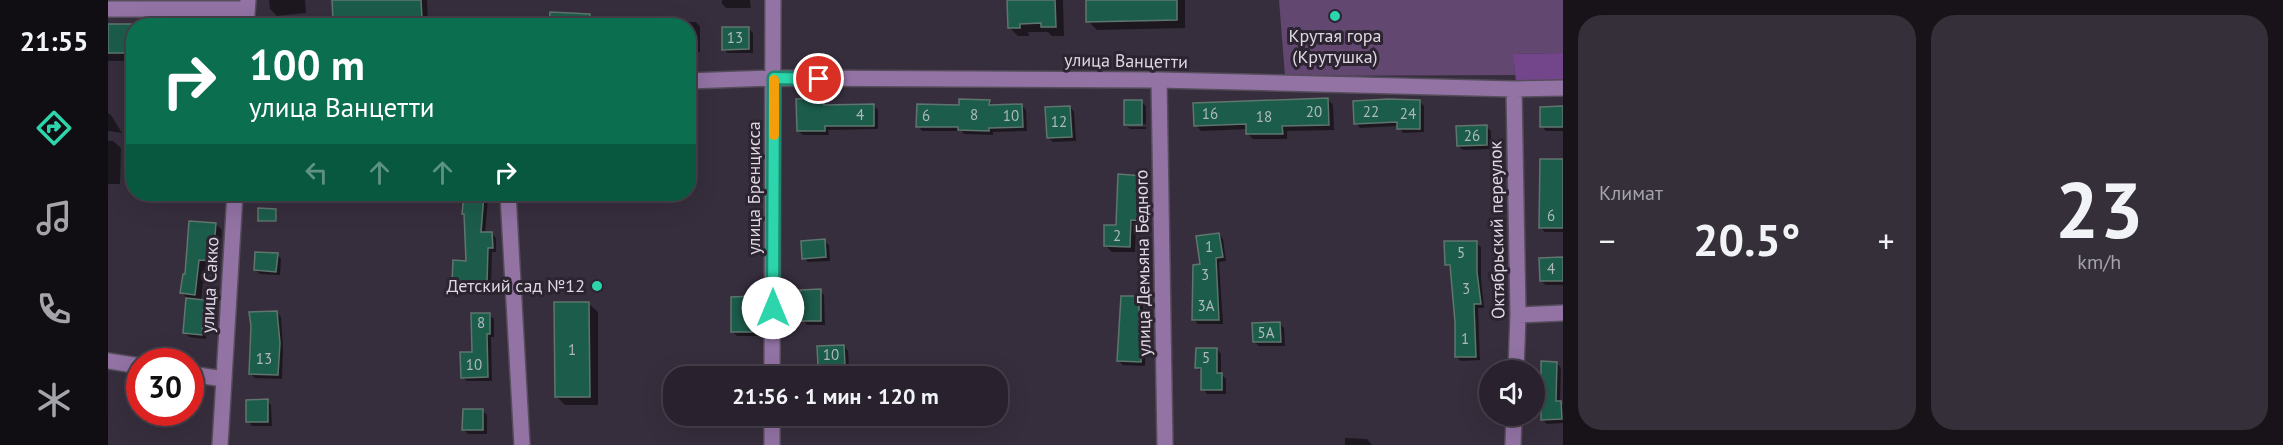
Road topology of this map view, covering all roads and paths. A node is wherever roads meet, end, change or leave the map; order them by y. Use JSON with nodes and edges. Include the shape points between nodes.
{"nodes":[{"id":1,"x":772,"y":0,"type":"edge"},
{"id":2,"x":247,"y":4,"type":"edge"},
{"id":3,"x":108,"y":9,"type":"edge"},
{"id":4,"x":774,"y":78,"type":"junction"},
{"id":5,"x":1159,"y":80,"type":"junction"},
{"id":6,"x":696,"y":81,"type":"edge"},
{"id":7,"x":1563,"y":88,"type":"edge"},
{"id":8,"x":1514,"y":89,"type":"junction"},
{"id":9,"x":235,"y":201,"type":"edge"},
{"id":10,"x":508,"y":201,"type":"edge"},
{"id":11,"x":1563,"y":313,"type":"edge"},
{"id":12,"x":1518,"y":315,"type":"junction"},
{"id":13,"x":1516,"y":360,"type":"edge"},
{"id":14,"x":108,"y":361,"type":"edge"},
{"id":15,"x":126,"y":364,"type":"edge"},
{"id":16,"x":772,"y":366,"type":"edge"},
{"id":17,"x":204,"y":376,"type":"edge"},
{"id":18,"x":224,"y":379,"type":"junction"},
{"id":19,"x":772,"y":426,"type":"edge"},
{"id":20,"x":1514,"y":426,"type":"edge"},
{"id":21,"x":220,"y":445,"type":"edge"},
{"id":22,"x":522,"y":445,"type":"edge"},
{"id":23,"x":772,"y":445,"type":"edge"},
{"id":24,"x":1166,"y":445,"type":"edge"},
{"id":25,"x":1513,"y":445,"type":"edge"}],
"edges":[{"from":1,"to":4,"type":"street","name":"улица Бренцисса"},
{"from":2,"to":3,"type":"street"},
{"from":4,"to":5,"type":"street","name":"улица Ванцетти"},
{"from":4,"to":6,"type":"street","name":"улица Ванцетти"},
{"from":4,"to":16,"type":"street","name":"улица Бренцисса"},
{"from":5,"to":8,"type":"street","name":"улица Ванцетти"},
{"from":5,"to":24,"type":"street","name":"улица Демьяна Бедного"},
{"from":7,"to":8,"type":"street","name":"улица Ванцетти"},
{"from":8,"to":12,"type":"street","name":"Октябрьский переулок"},
{"from":9,"to":18,"type":"street","name":"улица Сакко"},
{"from":10,"to":22,"type":"street"},
{"from":11,"to":12,"type":"street"},
{"from":12,"to":13,"type":"street","name":"Октябрьский переулок"},
{"from":14,"to":15,"type":"street"},
{"from":17,"to":18,"type":"street"},
{"from":18,"to":21,"type":"street","name":"улица Сакко"},
{"from":19,"to":23,"type":"street"},
{"from":20,"to":25,"type":"street"}]}
